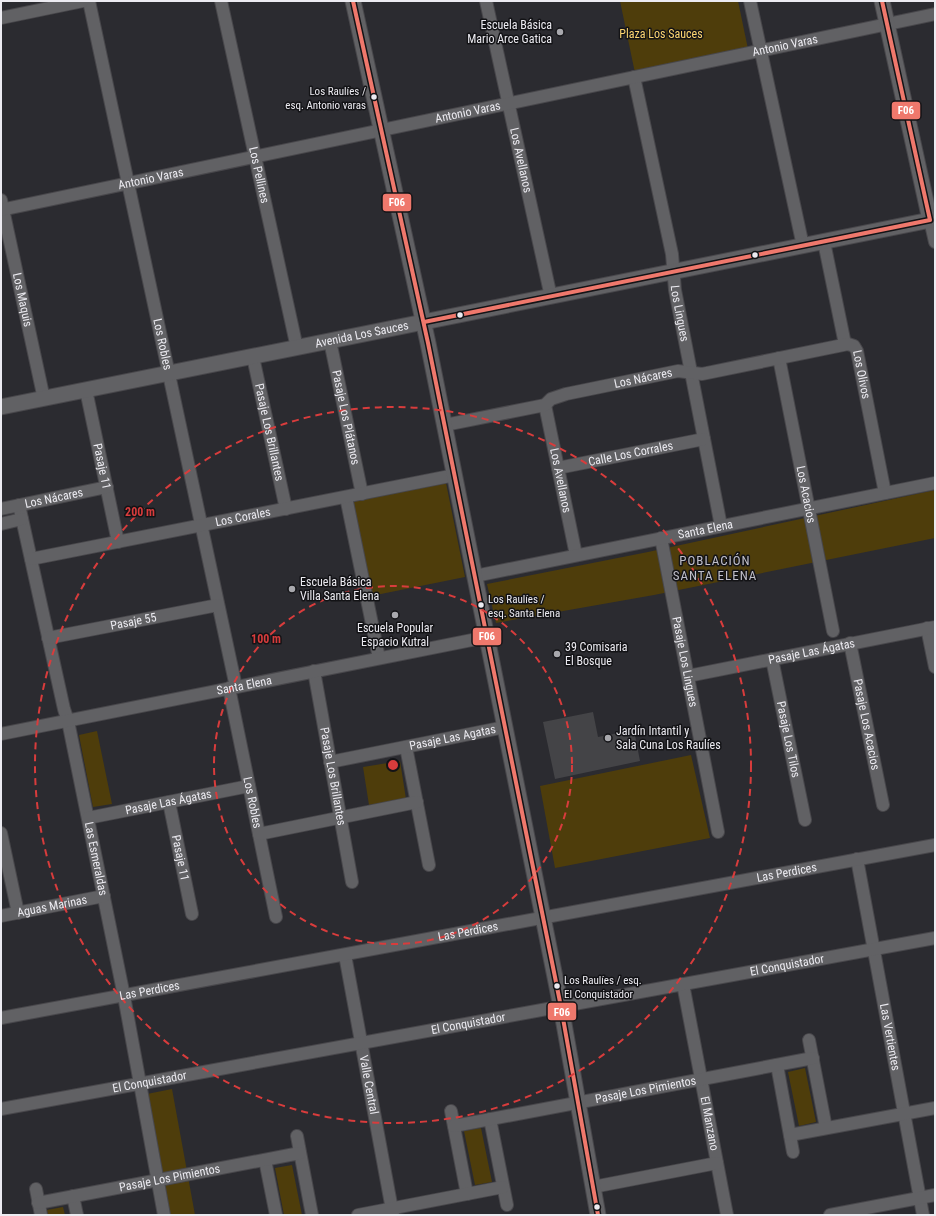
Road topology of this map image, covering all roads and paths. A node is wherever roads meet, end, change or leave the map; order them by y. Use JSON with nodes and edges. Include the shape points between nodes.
{"nodes":[{"id":1,"x":83,"y":1,"type":"edge"},
{"id":2,"x":89,"y":1,"type":"edge"},
{"id":3,"x":221,"y":1,"type":"edge"},
{"id":4,"x":353,"y":1,"type":"edge"},
{"id":5,"x":486,"y":1,"type":"edge"},
{"id":6,"x":750,"y":1,"type":"edge"},
{"id":7,"x":882,"y":1,"type":"edge"},
{"id":8,"x":935,"y":14,"type":"edge"},
{"id":9,"x":1,"y":18,"type":"edge"},
{"id":10,"x":887,"y":24,"type":"junction"},
{"id":11,"x":761,"y":51,"type":"junction"},
{"id":12,"x":634,"y":77,"type":"junction"},
{"id":13,"x":508,"y":104,"type":"junction"},
{"id":14,"x":382,"y":130,"type":"junction"},
{"id":15,"x":255,"y":157,"type":"junction"},
{"id":16,"x":128,"y":183,"type":"junction"},
{"id":17,"x":2,"y":206,"type":"edge"},
{"id":18,"x":933,"y":220,"type":"edge"},
{"id":19,"x":824,"y":242,"type":"junction"},
{"id":20,"x":935,"y":242,"type":"edge"},
{"id":21,"x":803,"y":246,"type":"junction"},
{"id":22,"x":674,"y":272,"type":"junction"},
{"id":23,"x":551,"y":297,"type":"junction"},
{"id":24,"x":424,"y":322,"type":"junction"},
{"id":25,"x":330,"y":341,"type":"junction"},
{"id":26,"x":845,"y":344,"type":"junction"},
{"id":27,"x":297,"y":348,"type":"junction"},
{"id":28,"x":253,"y":357,"type":"junction"},
{"id":29,"x":779,"y":358,"type":"junction"},
{"id":30,"x":691,"y":372,"type":"junction"},
{"id":31,"x":169,"y":374,"type":"junction"},
{"id":32,"x":86,"y":390,"type":"junction"},
{"id":33,"x":44,"y":399,"type":"junction"},
{"id":34,"x":545,"y":405,"type":"junction"},
{"id":35,"x":1,"y":407,"type":"edge"},
{"id":36,"x":445,"y":425,"type":"junction"},
{"id":37,"x":704,"y":439,"type":"junction"},
{"id":38,"x":558,"y":468,"type":"junction"},
{"id":39,"x":455,"y":475,"type":"junction"},
{"id":40,"x":935,"y":482,"type":"edge"},
{"id":41,"x":107,"y":487,"type":"junction"},
{"id":42,"x":884,"y":493,"type":"junction"},
{"id":43,"x":362,"y":494,"type":"junction"},
{"id":44,"x":346,"y":497,"type":"junction"},
{"id":45,"x":19,"y":505,"type":"junction"},
{"id":46,"x":1,"y":508,"type":"edge"},
{"id":47,"x":286,"y":508,"type":"junction"},
{"id":48,"x":808,"y":508,"type":"junction"},
{"id":49,"x":22,"y":519,"type":"junction"},
{"id":50,"x":1,"y":524,"type":"edge"},
{"id":51,"x":201,"y":525,"type":"junction"},
{"id":52,"x":721,"y":526,"type":"junction"},
{"id":53,"x":661,"y":538,"type":"junction"},
{"id":54,"x":118,"y":542,"type":"junction"},
{"id":55,"x":576,"y":555,"type":"junction"},
{"id":56,"x":31,"y":559,"type":"junction"},
{"id":57,"x":475,"y":576,"type":"junction"},
{"id":58,"x":218,"y":605,"type":"junction"},
{"id":59,"x":931,"y":627,"type":"edge"},
{"id":60,"x":834,"y":631,"type":"dead end"},
{"id":61,"x":487,"y":637,"type":"junction"},
{"id":62,"x":48,"y":638,"type":"junction"},
{"id":63,"x":850,"y":644,"type":"junction"},
{"id":64,"x":379,"y":658,"type":"junction"},
{"id":65,"x":772,"y":659,"type":"junction"},
{"id":66,"x":935,"y":667,"type":"edge"},
{"id":67,"x":314,"y":671,"type":"junction"},
{"id":68,"x":688,"y":676,"type":"junction"},
{"id":69,"x":232,"y":688,"type":"junction"},
{"id":70,"x":68,"y":721,"type":"junction"},
{"id":71,"x":505,"y":727,"type":"junction"},
{"id":72,"x":1,"y":734,"type":"edge"},
{"id":73,"x":406,"y":747,"type":"junction"},
{"id":74,"x":330,"y":762,"type":"junction"},
{"id":75,"x":249,"y":786,"type":"junction"},
{"id":76,"x":169,"y":802,"type":"junction"},
{"id":77,"x":417,"y":802,"type":"junction"},
{"id":78,"x":883,"y":806,"type":"dead end"},
{"id":79,"x":88,"y":818,"type":"junction"},
{"id":80,"x":340,"y":818,"type":"junction"},
{"id":81,"x":806,"y":820,"type":"dead end"},
{"id":82,"x":718,"y":832,"type":"dead end"},
{"id":83,"x":1,"y":833,"type":"edge"},
{"id":84,"x":259,"y":834,"type":"junction"},
{"id":85,"x":935,"y":845,"type":"edge"},
{"id":86,"x":857,"y":859,"type":"junction"},
{"id":87,"x":430,"y":865,"type":"dead end"},
{"id":88,"x":352,"y":882,"type":"dead end"},
{"id":89,"x":104,"y":896,"type":"junction"},
{"id":90,"x":18,"y":913,"type":"junction"},
{"id":91,"x":192,"y":914,"type":"dead end"},
{"id":92,"x":1,"y":916,"type":"edge"},
{"id":93,"x":276,"y":917,"type":"dead end"},
{"id":94,"x":543,"y":918,"type":"junction"},
{"id":95,"x":935,"y":938,"type":"edge"},
{"id":96,"x":874,"y":949,"type":"junction"},
{"id":97,"x":345,"y":955,"type":"junction"},
{"id":98,"x":683,"y":984,"type":"junction"},
{"id":99,"x":124,"y":996,"type":"junction"},
{"id":100,"x":561,"y":1007,"type":"junction"},
{"id":101,"x":1,"y":1018,"type":"edge"},
{"id":102,"x":809,"y":1040,"type":"dead end"},
{"id":103,"x":361,"y":1043,"type":"junction"},
{"id":104,"x":813,"y":1058,"type":"junction"},
{"id":105,"x":777,"y":1065,"type":"junction"},
{"id":106,"x":701,"y":1079,"type":"junction"},
{"id":107,"x":140,"y":1084,"type":"junction"},
{"id":108,"x":578,"y":1102,"type":"junction"},
{"id":109,"x":935,"y":1108,"type":"edge"},
{"id":110,"x":1,"y":1109,"type":"edge"},
{"id":111,"x":451,"y":1111,"type":"dead end"},
{"id":112,"x":904,"y":1114,"type":"junction"},
{"id":113,"x":490,"y":1119,"type":"junction"},
{"id":114,"x":454,"y":1126,"type":"junction"},
{"id":115,"x":826,"y":1128,"type":"junction"},
{"id":116,"x":790,"y":1135,"type":"junction"},
{"id":117,"x":297,"y":1136,"type":"dead end"},
{"id":118,"x":793,"y":1152,"type":"dead end"},
{"id":119,"x":300,"y":1153,"type":"junction"},
{"id":120,"x":265,"y":1160,"type":"junction"},
{"id":121,"x":717,"y":1163,"type":"junction"},
{"id":122,"x":158,"y":1180,"type":"junction"},
{"id":123,"x":503,"y":1187,"type":"junction"},
{"id":124,"x":593,"y":1187,"type":"junction"},
{"id":125,"x":36,"y":1189,"type":"dead end"},
{"id":126,"x":467,"y":1194,"type":"junction"},
{"id":127,"x":935,"y":1195,"type":"edge"},
{"id":128,"x":73,"y":1196,"type":"junction"},
{"id":129,"x":920,"y":1198,"type":"junction"},
{"id":130,"x":507,"y":1205,"type":"dead end"},
{"id":131,"x":40,"y":1209,"type":"edge"},
{"id":132,"x":392,"y":1212,"type":"edge"},
{"id":133,"x":77,"y":1215,"type":"edge"},
{"id":134,"x":164,"y":1215,"type":"edge"},
{"id":135,"x":276,"y":1215,"type":"edge"},
{"id":136,"x":312,"y":1215,"type":"edge"},
{"id":137,"x":358,"y":1215,"type":"edge"},
{"id":138,"x":598,"y":1215,"type":"edge"},
{"id":139,"x":727,"y":1215,"type":"edge"},
{"id":140,"x":830,"y":1215,"type":"edge"},
{"id":141,"x":923,"y":1215,"type":"edge"}],
"edges":[{"from":1,"to":9,"type":"street"},
{"from":2,"to":16,"type":"street","name":"Los Robles"},
{"from":3,"to":15,"type":"street","name":"Los Pellines"},
{"from":4,"to":14,"type":"street"},
{"from":5,"to":13,"type":"street","name":"Los Avellanos"},
{"from":6,"to":11,"type":"street"},
{"from":7,"to":10,"type":"street"},
{"from":8,"to":10,"type":"street","name":"Antonio Varas"},
{"from":10,"to":11,"type":"street","name":"Antonio Varas"},
{"from":10,"to":18,"type":"street"},
{"from":11,"to":12,"type":"street","name":"Antonio Varas"},
{"from":11,"to":21,"type":"street"},
{"from":12,"to":13,"type":"street","name":"Antonio Varas"},
{"from":12,"to":22,"type":"street","name":"Los Lingues"},
{"from":13,"to":14,"type":"street","name":"Antonio Varas"},
{"from":13,"to":23,"type":"street","name":"Los Avellanos"},
{"from":14,"to":15,"type":"street","name":"Antonio Varas"},
{"from":14,"to":24,"type":"street"},
{"from":15,"to":16,"type":"street","name":"Antonio Varas"},
{"from":15,"to":27,"type":"street","name":"Los Pellines"},
{"from":16,"to":17,"type":"street","name":"Antonio Varas"},
{"from":16,"to":31,"type":"street","name":"Los Robles"},
{"from":17,"to":33,"type":"street","name":"Los Maquis"},
{"from":18,"to":19,"type":"street","name":"Avenida Los Sauces"},
{"from":18,"to":20,"type":"street"},
{"from":19,"to":21,"type":"street","name":"Avenida Los Sauces"},
{"from":19,"to":26,"type":"street","name":"Los Olivos"},
{"from":21,"to":22,"type":"street","name":"Avenida Los Sauces"},
{"from":22,"to":23,"type":"street","name":"Avenida Los Sauces"},
{"from":22,"to":30,"type":"street","name":"Los Lingues","via":[[675,293]]},
{"from":23,"to":24,"type":"street","name":"Avenida Los Sauces"},
{"from":24,"to":25,"type":"street","name":"Avenida Los Sauces"},
{"from":24,"to":36,"type":"street"},
{"from":25,"to":27,"type":"street","name":"Avenida Los Sauces"},
{"from":25,"to":43,"type":"street","name":"Pasaje Los Plátanos"},
{"from":26,"to":29,"type":"street","name":"Los Nácares"},
{"from":26,"to":42,"type":"street","name":"Los Olivos","via":[[851,345],[857,351]]},
{"from":27,"to":28,"type":"street","name":"Avenida Los Sauces"},
{"from":28,"to":31,"type":"street","name":"Avenida Los Sauces"},
{"from":28,"to":47,"type":"street","name":"Pasaje Los Brillantes"},
{"from":29,"to":30,"type":"street","name":"Los Nácares","via":[[702,374]]},
{"from":29,"to":48,"type":"street","name":"Los Acacios"},
{"from":30,"to":34,"type":"street","name":"Los Nácares","via":[[678,371],[566,394],[551,399]]},
{"from":30,"to":37,"type":"street","name":"Los Lingues"},
{"from":31,"to":32,"type":"street","name":"Avenida Los Sauces"},
{"from":31,"to":51,"type":"street","name":"Los Robles"},
{"from":32,"to":33,"type":"street","name":"Avenida Los Sauces"},
{"from":32,"to":41,"type":"street","name":"Pasaje 11"},
{"from":33,"to":35,"type":"street","name":"Avenida Los Sauces"},
{"from":34,"to":36,"type":"street","name":"Los Nácares"},
{"from":34,"to":38,"type":"street","name":"Los Avellanos"},
{"from":36,"to":39,"type":"street"},
{"from":37,"to":38,"type":"street","name":"Calle Los Corrales"},
{"from":37,"to":52,"type":"street","name":"Los Lingues"},
{"from":38,"to":55,"type":"street","name":"Los Avellanos"},
{"from":39,"to":43,"type":"street","name":"Los Corales"},
{"from":39,"to":57,"type":"street"},
{"from":40,"to":42,"type":"street","name":"Santa Elena"},
{"from":41,"to":45,"type":"street","name":"Los Nácares"},
{"from":41,"to":54,"type":"street","name":"Pasaje 11"},
{"from":42,"to":48,"type":"street","name":"Santa Elena"},
{"from":43,"to":44,"type":"street","name":"Los Corales"},
{"from":44,"to":47,"type":"street","name":"Los Corales"},
{"from":44,"to":64,"type":"street"},
{"from":45,"to":46,"type":"street","name":"Los Nácares"},
{"from":45,"to":49,"type":"street","name":"Las Esmeraldas"},
{"from":47,"to":51,"type":"street","name":"Los Corales"},
{"from":48,"to":52,"type":"street","name":"Santa Elena"},
{"from":48,"to":60,"type":"street","name":"Los Acacios"},
{"from":49,"to":50,"type":"street","name":"Los Nácares"},
{"from":49,"to":56,"type":"street","name":"Las Esmeraldas"},
{"from":51,"to":54,"type":"street","name":"Los Corales"},
{"from":51,"to":58,"type":"street","name":"Los Robles"},
{"from":52,"to":53,"type":"street","name":"Santa Elena"},
{"from":53,"to":55,"type":"street","name":"Santa Elena"},
{"from":53,"to":68,"type":"street","name":"Pasaje Los Lingues"},
{"from":54,"to":56,"type":"street","name":"Los Corales"},
{"from":55,"to":57,"type":"street","name":"Santa Elena"},
{"from":56,"to":62,"type":"street","name":"Las Esmeraldas"},
{"from":57,"to":61,"type":"street"},
{"from":58,"to":62,"type":"street","name":"Pasaje 55"},
{"from":58,"to":69,"type":"street","name":"Los Robles"},
{"from":59,"to":63,"type":"street","name":"Pasaje Las Ágatas"},
{"from":59,"to":66,"type":"street"},
{"from":61,"to":64,"type":"street","name":"Santa Elena"},
{"from":61,"to":71,"type":"street"},
{"from":62,"to":70,"type":"street","name":"Las Esmeraldas"},
{"from":63,"to":65,"type":"street","name":"Pasaje Las Ágatas"},
{"from":63,"to":78,"type":"street","name":"Pasaje Los Acacios"},
{"from":64,"to":67,"type":"street","name":"Santa Elena"},
{"from":65,"to":68,"type":"street","name":"Pasaje Las Ágatas"},
{"from":65,"to":81,"type":"street","name":"Pasaje Los Tilos"},
{"from":67,"to":69,"type":"street","name":"Santa Elena"},
{"from":67,"to":74,"type":"street","name":"Pasaje Los Brillantes"},
{"from":68,"to":82,"type":"street","name":"Pasaje Los Lingues"},
{"from":69,"to":70,"type":"street","name":"Santa Elena"},
{"from":69,"to":75,"type":"street","name":"Los Robles"},
{"from":70,"to":72,"type":"street","name":"Santa Elena"},
{"from":70,"to":79,"type":"street","name":"Las Esmeraldas"},
{"from":71,"to":73,"type":"street","name":"Pasaje Las Agatas"},
{"from":71,"to":94,"type":"street"},
{"from":73,"to":74,"type":"street","name":"Pasaje Las Agatas"},
{"from":73,"to":77,"type":"street"},
{"from":74,"to":80,"type":"street","name":"Pasaje Los Brillantes"},
{"from":75,"to":76,"type":"street","name":"Pasaje Las Ágatas"},
{"from":75,"to":84,"type":"street","name":"Los Robles"},
{"from":76,"to":79,"type":"street","name":"Pasaje Las Ágatas"},
{"from":76,"to":91,"type":"street","name":"Pasaje 11"},
{"from":77,"to":80,"type":"street"},
{"from":77,"to":87,"type":"street"},
{"from":79,"to":89,"type":"street","name":"Las Esmeraldas"},
{"from":80,"to":84,"type":"street"},
{"from":80,"to":88,"type":"street","name":"Pasaje Los Brillantes"},
{"from":83,"to":90,"type":"street"},
{"from":84,"to":93,"type":"street","name":"Los Robles"},
{"from":85,"to":86,"type":"street","name":"Las Perdices"},
{"from":86,"to":94,"type":"street","name":"Las Perdices"},
{"from":86,"to":96,"type":"street","name":"Las Vertientes"},
{"from":89,"to":90,"type":"street","name":"Aguas Marinas"},
{"from":89,"to":99,"type":"street","name":"Las Esmeraldas"},
{"from":90,"to":92,"type":"street","name":"Aguas Marinas"},
{"from":94,"to":97,"type":"street","name":"Las Perdices"},
{"from":94,"to":100,"type":"street"},
{"from":95,"to":96,"type":"street","name":"El Conquistador"},
{"from":96,"to":98,"type":"street","name":"El Conquistador"},
{"from":96,"to":112,"type":"street","name":"Las Vertientes"},
{"from":97,"to":99,"type":"street","name":"Las Perdices"},
{"from":97,"to":103,"type":"street","name":"Valle Central"},
{"from":98,"to":100,"type":"street","name":"El Conquistador"},
{"from":98,"to":106,"type":"street","name":"El Manzano"},
{"from":99,"to":101,"type":"street","name":"Las Perdices"},
{"from":99,"to":107,"type":"street","name":"Las Esmeraldas"},
{"from":100,"to":103,"type":"street","name":"El Conquistador"},
{"from":100,"to":108,"type":"street"},
{"from":102,"to":104,"type":"street"},
{"from":103,"to":107,"type":"street","name":"El Conquistador"},
{"from":103,"to":132,"type":"street","name":"Valle Central"},
{"from":104,"to":105,"type":"street","name":"Pasaje Los Pimientos"},
{"from":104,"to":115,"type":"street"},
{"from":105,"to":106,"type":"street","name":"Pasaje Los Pimientos"},
{"from":105,"to":116,"type":"street"},
{"from":106,"to":108,"type":"street","name":"Pasaje Los Pimientos"},
{"from":106,"to":121,"type":"street","name":"El Manzano"},
{"from":107,"to":110,"type":"street","name":"El Conquistador"},
{"from":107,"to":122,"type":"street","name":"Las Esmeraldas"},
{"from":108,"to":113,"type":"street","name":"Pasaje Los Pimientos"},
{"from":108,"to":124,"type":"street"},
{"from":109,"to":112,"type":"street"},
{"from":111,"to":114,"type":"street"},
{"from":112,"to":115,"type":"street"},
{"from":112,"to":129,"type":"street","name":"Las Vertientes"},
{"from":113,"to":114,"type":"street","name":"Pasaje Los Pimientos"},
{"from":113,"to":123,"type":"street"},
{"from":114,"to":126,"type":"street"},
{"from":115,"to":116,"type":"street"},
{"from":116,"to":118,"type":"street"},
{"from":117,"to":119,"type":"street"},
{"from":119,"to":120,"type":"street","name":"Pasaje Los Pimientos"},
{"from":119,"to":136,"type":"street"},
{"from":120,"to":122,"type":"street","name":"Pasaje Los Pimientos"},
{"from":120,"to":135,"type":"street"},
{"from":121,"to":124,"type":"street"},
{"from":121,"to":139,"type":"street","name":"El Manzano"},
{"from":122,"to":128,"type":"street","name":"Pasaje Los Pimientos"},
{"from":122,"to":134,"type":"street","name":"Las Esmeraldas"},
{"from":123,"to":126,"type":"street"},
{"from":123,"to":130,"type":"street"},
{"from":124,"to":138,"type":"street"},
{"from":125,"to":131,"type":"street","name":"Pasaje Los Pimientos"},
{"from":126,"to":132,"type":"street"},
{"from":127,"to":129,"type":"street"},
{"from":128,"to":131,"type":"street","name":"Pasaje Los Pimientos"},
{"from":128,"to":133,"type":"street"},
{"from":129,"to":140,"type":"street"},
{"from":129,"to":141,"type":"street","name":"Las Vertientes"},
{"from":132,"to":137,"type":"street"}]}
